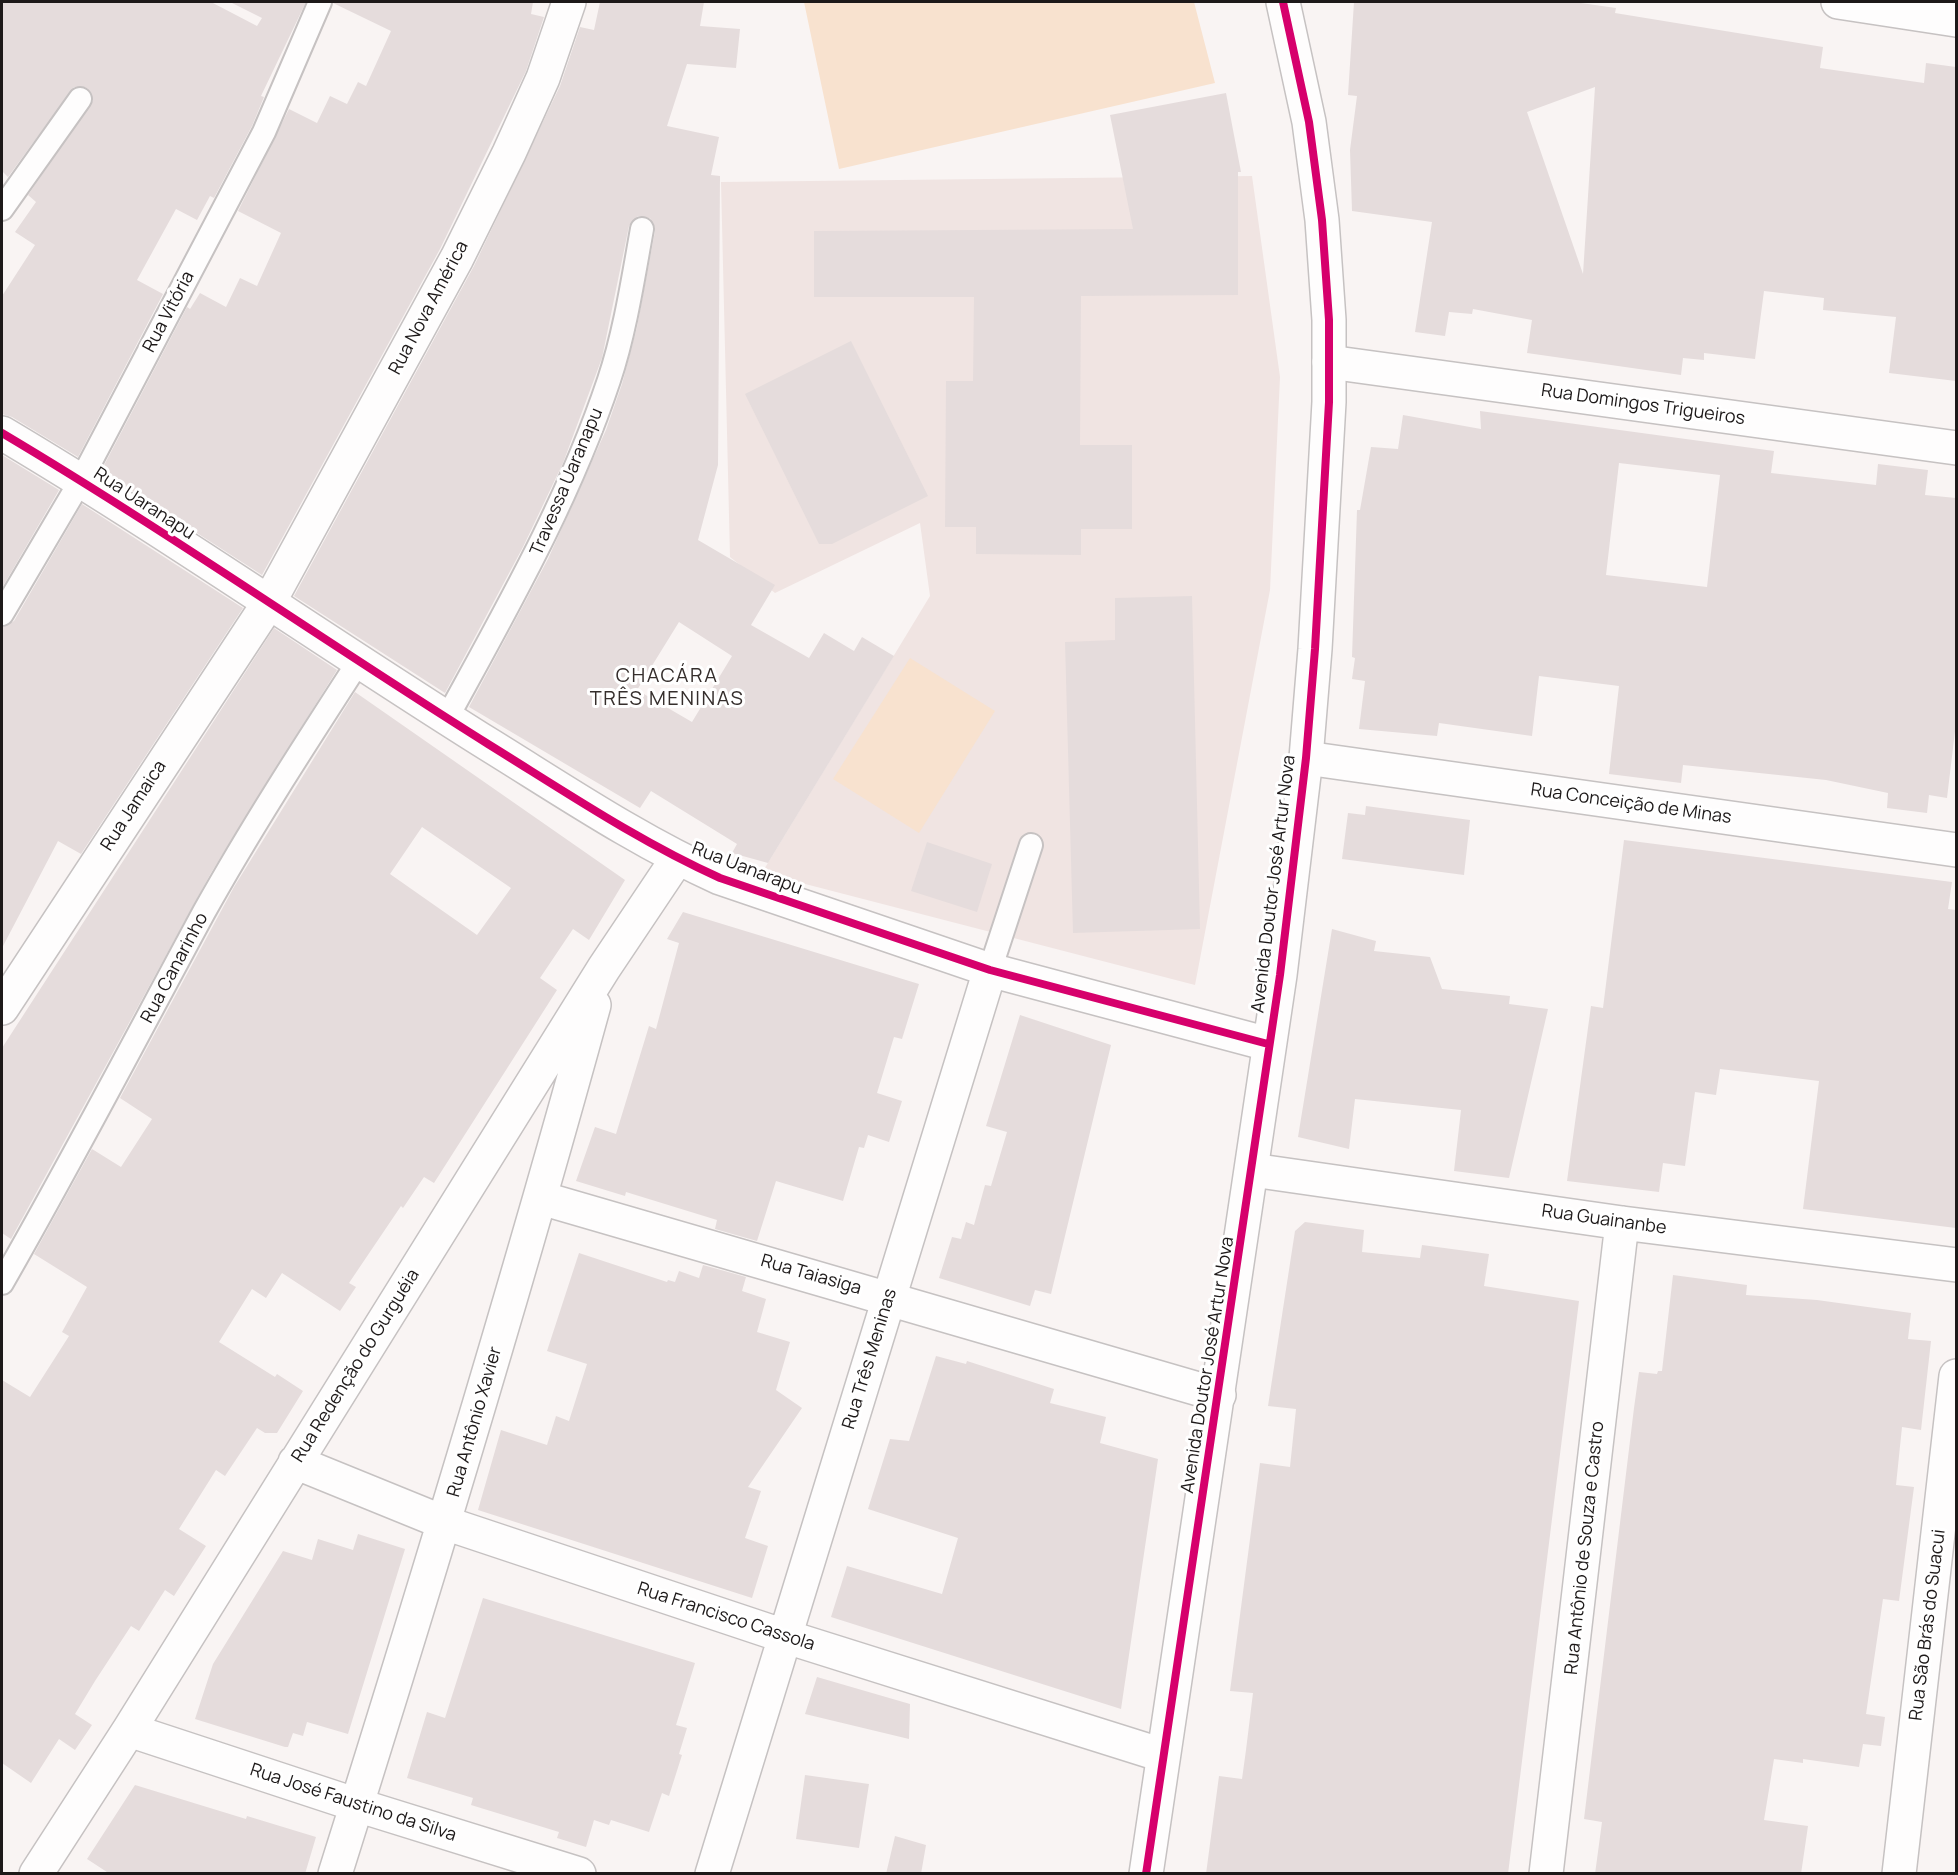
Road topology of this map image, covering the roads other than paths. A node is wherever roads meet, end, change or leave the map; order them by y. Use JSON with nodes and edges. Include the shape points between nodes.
{"nodes":[{"id":1,"x":320,"y":2,"type":"edge"},
{"id":2,"x":569,"y":2,"type":"edge"},
{"id":3,"x":1283,"y":2,"type":"edge"},
{"id":4,"x":1838,"y":2,"type":"edge"},
{"id":5,"x":1956,"y":20,"type":"edge"},
{"id":6,"x":80,"y":99,"type":"dead end"},
{"id":7,"x":2,"y":209,"type":"edge"},
{"id":8,"x":642,"y":229,"type":"dead end"},
{"id":9,"x":1329,"y":362,"type":"junction"},
{"id":10,"x":2,"y":433,"type":"edge"},
{"id":11,"x":1956,"y":448,"type":"edge"},
{"id":12,"x":81,"y":480,"type":"junction"},
{"id":13,"x":268,"y":604,"type":"junction"},
{"id":14,"x":2,"y":614,"type":"edge"},
{"id":15,"x":359,"y":661,"type":"junction"},
{"id":16,"x":447,"y":718,"type":"junction"},
{"id":17,"x":1306,"y":758,"type":"junction"},
{"id":18,"x":1031,"y":845,"type":"dead end"},
{"id":19,"x":1956,"y":849,"type":"edge"},
{"id":20,"x":677,"y":859,"type":"junction"},
{"id":21,"x":604,"y":968,"type":"junction"},
{"id":22,"x":990,"y":970,"type":"junction"},
{"id":23,"x":2,"y":1008,"type":"edge"},
{"id":24,"x":1268,"y":1044,"type":"junction"},
{"id":25,"x":1252,"y":1170,"type":"junction"},
{"id":26,"x":541,"y":1198,"type":"junction"},
{"id":27,"x":1622,"y":1223,"type":"junction"},
{"id":28,"x":1956,"y":1265,"type":"edge"},
{"id":29,"x":2,"y":1283,"type":"edge"},
{"id":30,"x":889,"y":1297,"type":"junction"},
{"id":31,"x":1956,"y":1376,"type":"edge"},
{"id":32,"x":1219,"y":1395,"type":"junction"},
{"id":33,"x":295,"y":1462,"type":"junction"},
{"id":34,"x":445,"y":1524,"type":"junction"},
{"id":35,"x":787,"y":1637,"type":"junction"},
{"id":36,"x":129,"y":1730,"type":"junction"},
{"id":37,"x":1162,"y":1755,"type":"junction"},
{"id":38,"x":357,"y":1805,"type":"junction"},
{"id":39,"x":36,"y":1874,"type":"edge"},
{"id":40,"x":336,"y":1874,"type":"edge"},
{"id":41,"x":579,"y":1874,"type":"edge"},
{"id":42,"x":712,"y":1874,"type":"edge"},
{"id":43,"x":1146,"y":1874,"type":"edge"},
{"id":44,"x":1546,"y":1874,"type":"edge"},
{"id":45,"x":1899,"y":1874,"type":"edge"}],
"edges":[{"from":1,"to":12,"type":"lane","name":"Rua Vitória","via":[[264,132]]},
{"from":2,"to":13,"type":"street","name":"Rua Nova América","via":[[543,78],[510,153]]},
{"from":3,"to":9,"type":"street","name":"Avenida Doutor José Artur Nova","via":[[1309,122],[1322,220]]},
{"from":4,"to":5,"type":"street"},
{"from":6,"to":7,"type":"lane"},
{"from":8,"to":16,"type":"lane","name":"Travessa Uaranapu","via":[[610,378],[585,446],[541,545]]},
{"from":9,"to":11,"type":"street","name":"Rua Domingos Trigueiros"},
{"from":9,"to":17,"type":"street","name":"Avenida Doutor José Artur Nova","via":[[1323,520]]},
{"from":10,"to":12,"type":"street","name":"Rua Uaranapu"},
{"from":12,"to":13,"type":"street","name":"Rua Uaranapu"},
{"from":12,"to":14,"type":"lane","name":"Rua Vitória"},
{"from":13,"to":15,"type":"street","name":"Rua Uanarapu"},
{"from":13,"to":23,"type":"street","name":"Rua Jamaica"},
{"from":15,"to":16,"type":"street","name":"Rua Uanarapu"},
{"from":15,"to":29,"type":"lane","name":"Rua Canarinho","via":[[205,911]]},
{"from":16,"to":20,"type":"street","name":"Rua Uanarapu"},
{"from":17,"to":19,"type":"street","name":"Rua Conceição de Minas"},
{"from":17,"to":24,"type":"street","name":"Avenida Doutor José Artur Nova"},
{"from":18,"to":22,"type":"lane","name":"Rua Três Meninas"},
{"from":20,"to":21,"type":"street","name":"Rua Redenção do Gurguéia"},
{"from":20,"to":22,"type":"street","name":"Rua Uanarapu","via":[[759,892]]},
{"from":21,"to":26,"type":"street","name":"Rua Antônio Xavier"},
{"from":21,"to":33,"type":"street","name":"Rua Redenção do Gurguéia"},
{"from":22,"to":24,"type":"street","name":"Rua Uanarapu"},
{"from":22,"to":30,"type":"street","name":"Rua Três Meninas"},
{"from":24,"to":25,"type":"street","name":"Avenida Doutor José Artur Nova"},
{"from":25,"to":27,"type":"street","name":"Rua Guainanbe"},
{"from":25,"to":32,"type":"street","name":"Avenida Doutor José Artur Nova"},
{"from":26,"to":30,"type":"street","name":"Rua Taiasiga"},
{"from":26,"to":34,"type":"street","name":"Rua Antônio Xavier"},
{"from":27,"to":28,"type":"street","name":"Rua Guainanbe"},
{"from":27,"to":44,"type":"street","name":"Rua Antônio de Souza e Castro"},
{"from":30,"to":32,"type":"street","name":"Rua Taiasiga"},
{"from":30,"to":35,"type":"street","name":"Rua Três Meninas"},
{"from":31,"to":45,"type":"street","name":"Rua São Brás do Suacui"},
{"from":32,"to":37,"type":"street","name":"Avenida Doutor José Artur Nova"},
{"from":33,"to":34,"type":"street","name":"Rua Francisco Cassola"},
{"from":33,"to":36,"type":"street","name":"Rua Redenção do Gurguéia"},
{"from":34,"to":35,"type":"street","name":"Rua Francisco Cassola"},
{"from":34,"to":38,"type":"street","name":"Rua Antônio Xavier"},
{"from":35,"to":37,"type":"street","name":"Rua Francisco Cassola"},
{"from":35,"to":42,"type":"street","name":"Rua Três Meninas"},
{"from":36,"to":38,"type":"street","name":"Rua José Faustino da Silva"},
{"from":36,"to":39,"type":"street","name":"Rua Redenção do Gurguéia"},
{"from":37,"to":43,"type":"street","name":"Avenida Doutor José Artur Nova"},
{"from":38,"to":40,"type":"street","name":"Rua Antônio Xavier"},
{"from":38,"to":41,"type":"street","name":"Rua José Faustino da Silva"}]}
